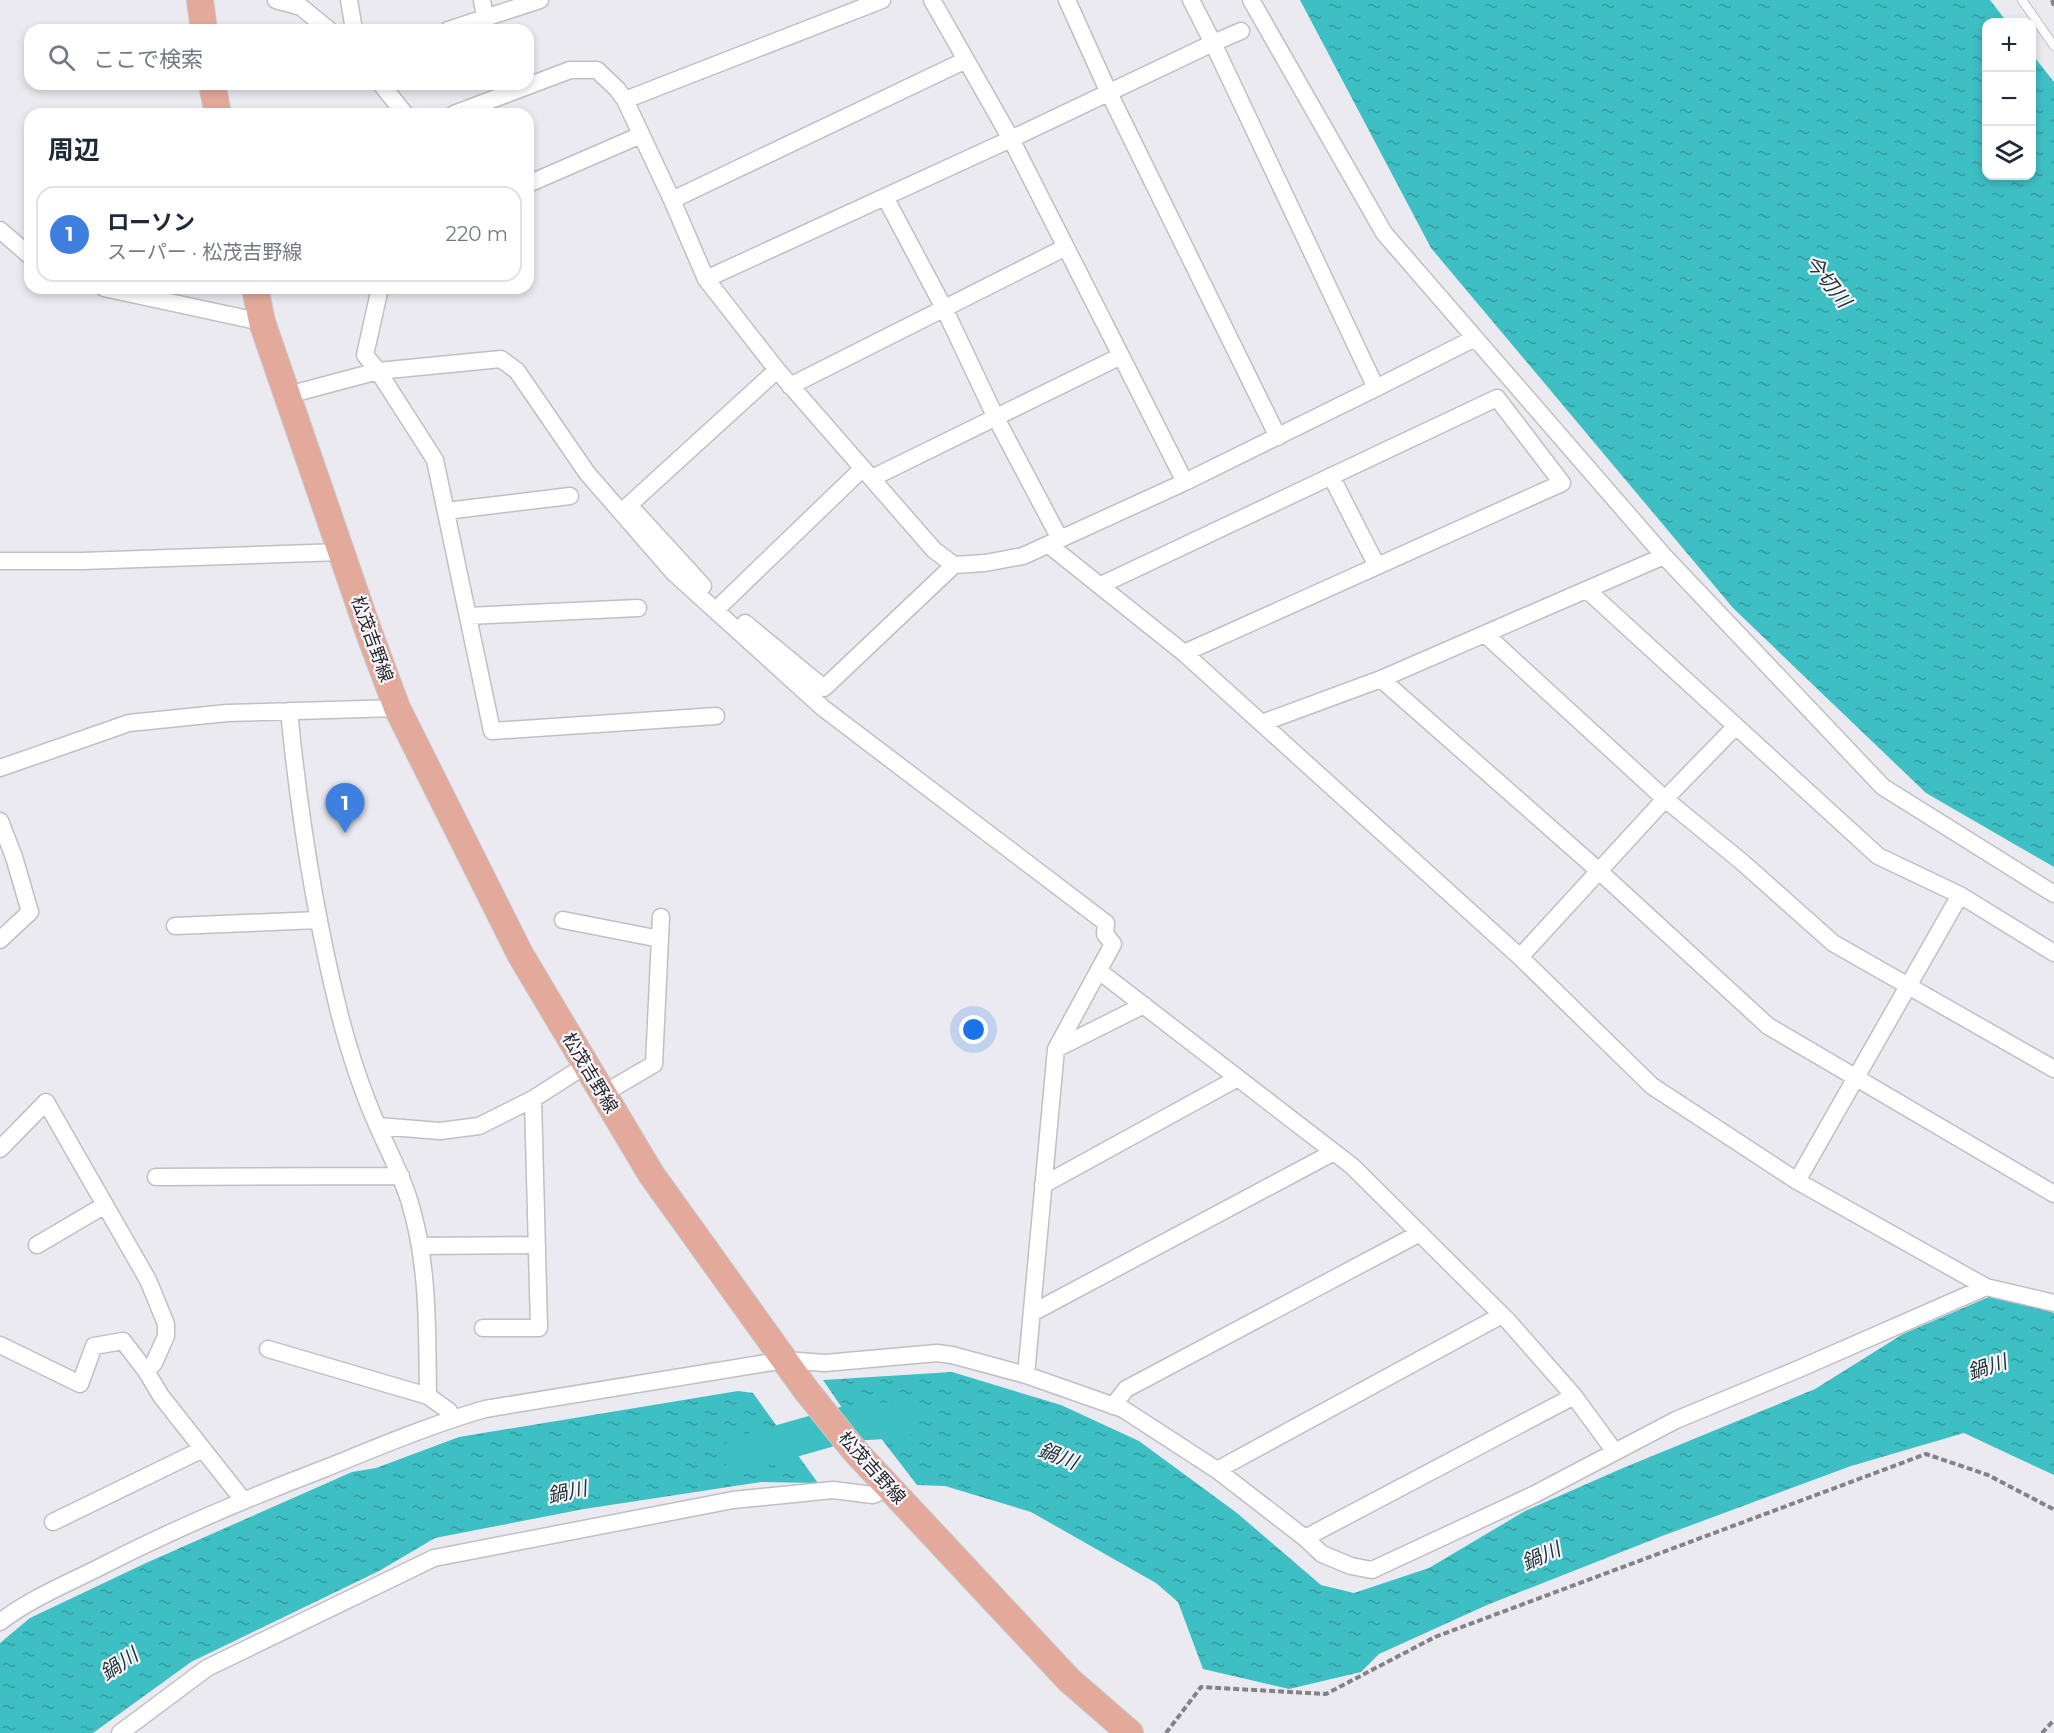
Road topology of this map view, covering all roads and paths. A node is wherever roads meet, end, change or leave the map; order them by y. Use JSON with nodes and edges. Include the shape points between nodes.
{"nodes":[{"id":1,"x":200,"y":0,"type":"edge"},
{"id":2,"x":276,"y":0,"type":"edge"},
{"id":3,"x":349,"y":0,"type":"edge"},
{"id":4,"x":482,"y":0,"type":"edge"},
{"id":5,"x":540,"y":0,"type":"edge"},
{"id":6,"x":882,"y":0,"type":"edge"},
{"id":7,"x":1067,"y":0,"type":"edge"},
{"id":8,"x":1191,"y":0,"type":"edge"},
{"id":9,"x":1251,"y":0,"type":"edge"},
{"id":10,"x":2022,"y":0,"type":"edge"},
{"id":11,"x":2052,"y":0,"type":"edge"},
{"id":12,"x":939,"y":2,"type":"edge"},
{"id":13,"x":2054,"y":6,"type":"edge"},
{"id":14,"x":484,"y":18,"type":"junction"},
{"id":15,"x":203,"y":24,"type":"edge"},
{"id":16,"x":321,"y":24,"type":"edge"},
{"id":17,"x":353,"y":24,"type":"edge"},
{"id":18,"x":466,"y":24,"type":"edge"},
{"id":19,"x":1241,"y":31,"type":"dead end"},
{"id":20,"x":1213,"y":43,"type":"junction"},
{"id":21,"x":2054,"y":45,"type":"edge"},
{"id":22,"x":966,"y":60,"type":"junction"},
{"id":23,"x":534,"y":86,"type":"edge"},
{"id":24,"x":213,"y":90,"type":"edge"},
{"id":25,"x":386,"y":90,"type":"edge"},
{"id":26,"x":525,"y":90,"type":"edge"},
{"id":27,"x":1109,"y":93,"type":"junction"},
{"id":28,"x":625,"y":100,"type":"junction"},
{"id":29,"x":217,"y":108,"type":"edge"},
{"id":30,"x":400,"y":108,"type":"edge"},
{"id":31,"x":484,"y":108,"type":"edge"},
{"id":32,"x":641,"y":135,"type":"junction"},
{"id":33,"x":1011,"y":139,"type":"junction"},
{"id":34,"x":534,"y":181,"type":"edge"},
{"id":35,"x":885,"y":197,"type":"junction"},
{"id":36,"x":672,"y":201,"type":"junction"},
{"id":37,"x":3,"y":239,"type":"edge"},
{"id":38,"x":1066,"y":247,"type":"junction"},
{"id":39,"x":24,"y":252,"type":"edge"},
{"id":40,"x":706,"y":279,"type":"junction"},
{"id":41,"x":132,"y":294,"type":"edge"},
{"id":42,"x":256,"y":294,"type":"edge"},
{"id":43,"x":380,"y":294,"type":"edge"},
{"id":44,"x":944,"y":308,"type":"junction"},
{"id":45,"x":262,"y":322,"type":"junction"},
{"id":46,"x":1475,"y":338,"type":"junction"},
{"id":47,"x":1121,"y":356,"type":"junction"},
{"id":48,"x":777,"y":370,"type":"junction"},
{"id":49,"x":378,"y":371,"type":"junction"},
{"id":50,"x":790,"y":386,"type":"junction"},
{"id":51,"x":1376,"y":388,"type":"junction"},
{"id":52,"x":288,"y":395,"type":"junction"},
{"id":53,"x":996,"y":418,"type":"junction"},
{"id":54,"x":1278,"y":437,"type":"junction"},
{"id":55,"x":868,"y":473,"type":"junction"},
{"id":56,"x":1331,"y":476,"type":"junction"},
{"id":57,"x":1185,"y":482,"type":"junction"},
{"id":58,"x":570,"y":496,"type":"dead end"},
{"id":59,"x":446,"y":511,"type":"junction"},
{"id":60,"x":1055,"y":542,"type":"junction"},
{"id":61,"x":341,"y":552,"type":"junction"},
{"id":62,"x":1664,"y":556,"type":"junction"},
{"id":63,"x":0,"y":561,"type":"edge"},
{"id":64,"x":954,"y":566,"type":"junction"},
{"id":65,"x":1377,"y":566,"type":"junction"},
{"id":66,"x":1101,"y":585,"type":"junction"},
{"id":67,"x":1587,"y":590,"type":"junction"},
{"id":68,"x":722,"y":604,"type":"junction"},
{"id":69,"x":638,"y":608,"type":"dead end"},
{"id":70,"x":468,"y":616,"type":"junction"},
{"id":71,"x":1486,"y":635,"type":"junction"},
{"id":72,"x":1184,"y":653,"type":"junction"},
{"id":73,"x":1382,"y":679,"type":"junction"},
{"id":74,"x":397,"y":708,"type":"junction"},
{"id":75,"x":289,"y":711,"type":"junction"},
{"id":76,"x":716,"y":716,"type":"dead end"},
{"id":77,"x":1262,"y":723,"type":"junction"},
{"id":78,"x":1736,"y":726,"type":"junction"},
{"id":79,"x":0,"y":768,"type":"edge"},
{"id":80,"x":1665,"y":799,"type":"junction"},
{"id":81,"x":0,"y":821,"type":"edge"},
{"id":82,"x":1599,"y":871,"type":"junction"},
{"id":83,"x":2054,"y":894,"type":"edge"},
{"id":84,"x":1960,"y":895,"type":"junction"},
{"id":85,"x":661,"y":917,"type":"dead end"},
{"id":86,"x":320,"y":920,"type":"junction"},
{"id":87,"x":563,"y":920,"type":"dead end"},
{"id":88,"x":175,"y":926,"type":"dead end"},
{"id":89,"x":660,"y":939,"type":"junction"},
{"id":90,"x":0,"y":940,"type":"edge"},
{"id":91,"x":2054,"y":952,"type":"edge"},
{"id":92,"x":1520,"y":957,"type":"junction"},
{"id":93,"x":1099,"y":971,"type":"junction"},
{"id":94,"x":1907,"y":986,"type":"junction"},
{"id":95,"x":1144,"y":1005,"type":"junction"},
{"id":96,"x":1056,"y":1049,"type":"junction"},
{"id":97,"x":586,"y":1065,"type":"junction"},
{"id":98,"x":2054,"y":1069,"type":"edge"},
{"id":99,"x":1856,"y":1077,"type":"junction"},
{"id":100,"x":1238,"y":1078,"type":"junction"},
{"id":101,"x":603,"y":1094,"type":"junction"},
{"id":102,"x":533,"y":1099,"type":"junction"},
{"id":103,"x":378,"y":1126,"type":"junction"},
{"id":104,"x":0,"y":1149,"type":"edge"},
{"id":105,"x":1334,"y":1152,"type":"junction"},
{"id":106,"x":156,"y":1176,"type":"dead end"},
{"id":107,"x":401,"y":1176,"type":"junction"},
{"id":108,"x":1797,"y":1181,"type":"junction"},
{"id":109,"x":1043,"y":1185,"type":"junction"},
{"id":110,"x":2054,"y":1194,"type":"edge"},
{"id":111,"x":105,"y":1205,"type":"junction"},
{"id":112,"x":1420,"y":1233,"type":"junction"},
{"id":113,"x":37,"y":1245,"type":"dead end"},
{"id":114,"x":537,"y":1245,"type":"junction"},
{"id":115,"x":420,"y":1246,"type":"junction"},
{"id":116,"x":1986,"y":1287,"type":"junction"},
{"id":117,"x":2054,"y":1303,"type":"edge"},
{"id":118,"x":1032,"y":1313,"type":"junction"},
{"id":119,"x":1502,"y":1315,"type":"junction"},
{"id":120,"x":483,"y":1328,"type":"dead end"},
{"id":121,"x":0,"y":1345,"type":"edge"},
{"id":122,"x":268,"y":1349,"type":"dead end"},
{"id":123,"x":785,"y":1360,"type":"junction"},
{"id":124,"x":146,"y":1371,"type":"junction"},
{"id":125,"x":1026,"y":1375,"type":"junction"},
{"id":126,"x":428,"y":1396,"type":"junction"},
{"id":127,"x":1574,"y":1396,"type":"junction"},
{"id":128,"x":1113,"y":1406,"type":"junction"},
{"id":129,"x":453,"y":1419,"type":"junction"},
{"id":130,"x":203,"y":1449,"type":"junction"},
{"id":131,"x":1615,"y":1452,"type":"junction"},
{"id":132,"x":1217,"y":1470,"type":"junction"},
{"id":133,"x":890,"y":1488,"type":"junction"},
{"id":134,"x":243,"y":1500,"type":"junction"},
{"id":135,"x":2054,"y":1512,"type":"edge"},
{"id":136,"x":53,"y":1522,"type":"dead end"},
{"id":137,"x":1305,"y":1538,"type":"junction"},
{"id":138,"x":0,"y":1622,"type":"edge"},
{"id":139,"x":2054,"y":1720,"type":"edge"},
{"id":140,"x":120,"y":1733,"type":"edge"},
{"id":141,"x":1130,"y":1733,"type":"edge"},
{"id":142,"x":1166,"y":1733,"type":"edge"},
{"id":143,"x":2042,"y":1733,"type":"edge"}],
"edges":[{"from":1,"to":15,"type":"main road"},
{"from":2,"to":16,"type":"street","via":[[301,7]]},
{"from":3,"to":17,"type":"street"},
{"from":4,"to":14,"type":"street"},
{"from":5,"to":14,"type":"street"},
{"from":6,"to":28,"type":"street"},
{"from":7,"to":27,"type":"street"},
{"from":8,"to":20,"type":"street"},
{"from":9,"to":46,"type":"street","via":[[1384,233]]},
{"from":10,"to":21,"type":"lane"},
{"from":11,"to":13,"type":"path"},
{"from":12,"to":22,"type":"street"},
{"from":14,"to":18,"type":"street"},
{"from":19,"to":20,"type":"street"},
{"from":20,"to":27,"type":"street"},
{"from":20,"to":51,"type":"street"},
{"from":22,"to":33,"type":"street"},
{"from":22,"to":36,"type":"street"},
{"from":23,"to":28,"type":"street","via":[[570,70],[597,70]]},
{"from":24,"to":29,"type":"main road"},
{"from":25,"to":30,"type":"street"},
{"from":26,"to":31,"type":"street"},
{"from":27,"to":33,"type":"street"},
{"from":27,"to":54,"type":"street"},
{"from":28,"to":32,"type":"street"},
{"from":32,"to":34,"type":"street"},
{"from":32,"to":36,"type":"street"},
{"from":33,"to":35,"type":"street"},
{"from":33,"to":38,"type":"street"},
{"from":35,"to":40,"type":"street"},
{"from":35,"to":44,"type":"street"},
{"from":36,"to":40,"type":"street"},
{"from":37,"to":39,"type":"street"},
{"from":38,"to":44,"type":"street"},
{"from":38,"to":47,"type":"street"},
{"from":40,"to":48,"type":"street"},
{"from":41,"to":45,"type":"street"},
{"from":42,"to":45,"type":"main road","name":"松茂吉野線"},
{"from":43,"to":49,"type":"street","via":[[365,355]]},
{"from":44,"to":50,"type":"street"},
{"from":44,"to":53,"type":"street"},
{"from":45,"to":52,"type":"main road","name":"松茂吉野線"},
{"from":46,"to":51,"type":"street"},
{"from":46,"to":62,"type":"street"},
{"from":47,"to":53,"type":"street"},
{"from":47,"to":57,"type":"street"},
{"from":48,"to":50,"type":"street"},
{"from":48,"to":68,"type":"street","via":[[629,505]]},
{"from":49,"to":52,"type":"street"},
{"from":49,"to":59,"type":"street","via":[[435,460]]},
{"from":49,"to":93,"type":"street","via":[[501,359],[517,371],[587,474],[674,573],[823,708],[1106,923],[1105,934],[1113,944]]},
{"from":50,"to":55,"type":"street"},
{"from":51,"to":54,"type":"street"},
{"from":52,"to":61,"type":"main road","name":"松茂吉野線"},
{"from":53,"to":55,"type":"street"},
{"from":53,"to":60,"type":"street"},
{"from":54,"to":57,"type":"street"},
{"from":55,"to":64,"type":"street","via":[[934,550]]},
{"from":55,"to":68,"type":"street"},
{"from":56,"to":65,"type":"street"},
{"from":56,"to":65,"type":"street","via":[[1497,398],[1562,483]]},
{"from":56,"to":66,"type":"street"},
{"from":57,"to":60,"type":"street"},
{"from":58,"to":59,"type":"street"},
{"from":59,"to":70,"type":"street"},
{"from":60,"to":64,"type":"street","via":[[1023,556]]},
{"from":60,"to":66,"type":"street"},
{"from":61,"to":63,"type":"street"},
{"from":61,"to":74,"type":"main road","name":"松茂吉野線"},
{"from":62,"to":67,"type":"street"},
{"from":62,"to":83,"type":"street","via":[[1883,787]]},
{"from":64,"to":68,"type":"street","via":[[824,688]]},
{"from":65,"to":72,"type":"street"},
{"from":66,"to":72,"type":"street"},
{"from":67,"to":71,"type":"street"},
{"from":67,"to":78,"type":"street"},
{"from":69,"to":70,"type":"street"},
{"from":70,"to":76,"type":"street","via":[[492,731]]},
{"from":71,"to":73,"type":"street"},
{"from":71,"to":80,"type":"street"},
{"from":72,"to":77,"type":"street"},
{"from":73,"to":77,"type":"street"},
{"from":73,"to":82,"type":"street"},
{"from":74,"to":75,"type":"street"},
{"from":74,"to":97,"type":"main road","name":"松茂吉野線","via":[[520,954]]},
{"from":75,"to":79,"type":"street","via":[[129,723]]},
{"from":75,"to":86,"type":"street"},
{"from":77,"to":92,"type":"street"},
{"from":78,"to":80,"type":"street"},
{"from":78,"to":84,"type":"street","via":[[1878,856]]},
{"from":80,"to":82,"type":"street"},
{"from":80,"to":94,"type":"street","via":[[1833,943]]},
{"from":81,"to":90,"type":"street","via":[[30,912]]},
{"from":82,"to":92,"type":"street"},
{"from":82,"to":99,"type":"street","via":[[1768,1026]]},
{"from":84,"to":91,"type":"street"},
{"from":84,"to":94,"type":"street"},
{"from":85,"to":89,"type":"street"},
{"from":86,"to":88,"type":"street"},
{"from":86,"to":103,"type":"street","via":[[343,1026]]},
{"from":87,"to":89,"type":"street"},
{"from":89,"to":101,"type":"street","via":[[654,1064]]},
{"from":92,"to":108,"type":"street","via":[[1652,1086]]},
{"from":93,"to":95,"type":"street"},
{"from":93,"to":96,"type":"street"},
{"from":94,"to":98,"type":"street"},
{"from":94,"to":99,"type":"street"},
{"from":95,"to":96,"type":"street"},
{"from":95,"to":100,"type":"street"},
{"from":96,"to":109,"type":"street"},
{"from":97,"to":101,"type":"main road","name":"松茂吉野線"},
{"from":97,"to":102,"type":"street"},
{"from":99,"to":108,"type":"street"},
{"from":99,"to":110,"type":"street"},
{"from":100,"to":105,"type":"street"},
{"from":100,"to":109,"type":"street"},
{"from":101,"to":123,"type":"main road","name":"松茂吉野線","via":[[651,1174]]},
{"from":102,"to":103,"type":"street","via":[[479,1126],[440,1131]]},
{"from":102,"to":114,"type":"street"},
{"from":103,"to":107,"type":"street"},
{"from":104,"to":111,"type":"street","via":[[46,1102]]},
{"from":105,"to":112,"type":"street"},
{"from":105,"to":118,"type":"street"},
{"from":106,"to":107,"type":"street"},
{"from":107,"to":115,"type":"street"},
{"from":108,"to":116,"type":"street"},
{"from":109,"to":118,"type":"street"},
{"from":111,"to":113,"type":"street"},
{"from":111,"to":124,"type":"street","via":[[148,1280],[166,1324],[166,1336]]},
{"from":112,"to":119,"type":"street"},
{"from":112,"to":128,"type":"street","via":[[1126,1389]]},
{"from":114,"to":115,"type":"street"},
{"from":114,"to":120,"type":"street","via":[[539,1328]]},
{"from":115,"to":126,"type":"street","via":[[425,1282]]},
{"from":116,"to":117,"type":"street"},
{"from":116,"to":131,"type":"street","via":[[1676,1420]]},
{"from":118,"to":125,"type":"street"},
{"from":119,"to":127,"type":"street"},
{"from":119,"to":132,"type":"street"},
{"from":121,"to":124,"type":"street","via":[[80,1384],[94,1346],[123,1341]]},
{"from":122,"to":126,"type":"street"},
{"from":123,"to":125,"type":"street","via":[[825,1363],[937,1353]]},
{"from":123,"to":129,"type":"street","via":[[484,1409]]},
{"from":123,"to":133,"type":"main road","name":"松茂吉野線","via":[[854,1450]]},
{"from":124,"to":130,"type":"street"},
{"from":125,"to":128,"type":"street"},
{"from":126,"to":129,"type":"street","via":[[449,1411]]},
{"from":127,"to":131,"type":"street"},
{"from":127,"to":137,"type":"street"},
{"from":128,"to":132,"type":"street"},
{"from":129,"to":134,"type":"street"},
{"from":130,"to":134,"type":"street"},
{"from":130,"to":136,"type":"street"},
{"from":131,"to":137,"type":"street","via":[[1372,1570],[1322,1554]]},
{"from":132,"to":137,"type":"street"},
{"from":133,"to":140,"type":"street","via":[[873,1495],[833,1490],[733,1500],[434,1558],[207,1668]]},
{"from":133,"to":141,"type":"main road","name":"松茂吉野線","via":[[1069,1680]]},
{"from":134,"to":138,"type":"street","via":[[156,1538]]},
{"from":135,"to":142,"type":"path","via":[[1988,1474],[1926,1454],[1434,1637],[1326,1694],[1201,1687]]},
{"from":139,"to":143,"type":"path"}]}
